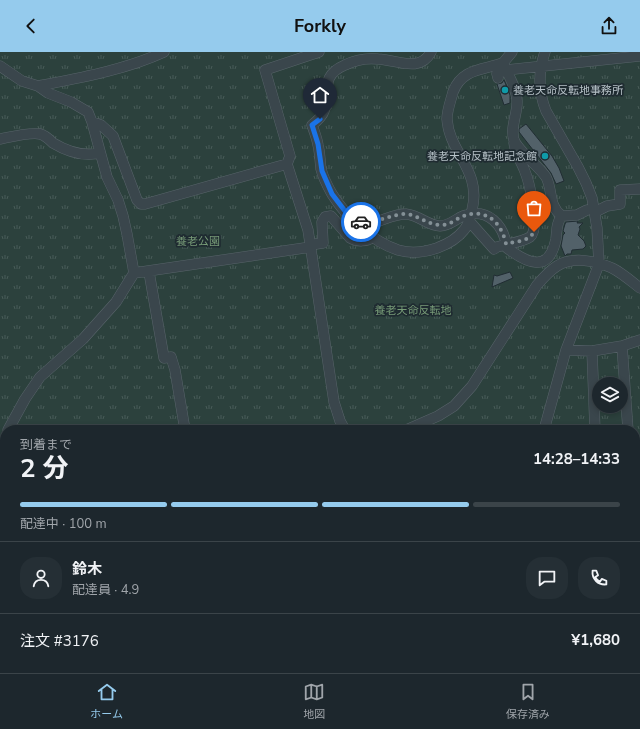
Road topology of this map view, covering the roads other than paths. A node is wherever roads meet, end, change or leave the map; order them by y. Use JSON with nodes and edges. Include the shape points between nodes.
{"nodes":[{"id":1,"x":164,"y":52,"type":"edge"},
{"id":2,"x":319,"y":52,"type":"edge"},
{"id":3,"x":431,"y":52,"type":"edge"},
{"id":4,"x":512,"y":52,"type":"edge"},
{"id":5,"x":545,"y":52,"type":"edge"},
{"id":6,"x":640,"y":56,"type":"edge"},
{"id":7,"x":0,"y":66,"type":"edge"},
{"id":8,"x":540,"y":68,"type":"junction"},
{"id":9,"x":505,"y":74,"type":"junction"},
{"id":10,"x":38,"y":86,"type":"junction"},
{"id":11,"x":92,"y":122,"type":"junction"},
{"id":12,"x":0,"y":139,"type":"edge"},
{"id":13,"x":514,"y":141,"type":"junction"},
{"id":14,"x":100,"y":153,"type":"junction"},
{"id":15,"x":287,"y":164,"type":"junction"},
{"id":16,"x":640,"y":189,"type":"edge"},
{"id":17,"x":591,"y":211,"type":"junction"},
{"id":18,"x":562,"y":216,"type":"junction"},
{"id":19,"x":470,"y":218,"type":"junction"},
{"id":20,"x":355,"y":222,"type":"junction"},
{"id":21,"x":373,"y":237,"type":"junction"},
{"id":22,"x":506,"y":244,"type":"junction"},
{"id":23,"x":314,"y":246,"type":"junction"},
{"id":24,"x":599,"y":264,"type":"junction"},
{"id":25,"x":149,"y":272,"type":"junction"},
{"id":26,"x":134,"y":273,"type":"junction"},
{"id":27,"x":640,"y":288,"type":"edge"},
{"id":28,"x":640,"y":340,"type":"edge"},
{"id":29,"x":622,"y":346,"type":"junction"},
{"id":30,"x":566,"y":350,"type":"junction"},
{"id":31,"x":592,"y":351,"type":"junction"},
{"id":32,"x":11,"y":425,"type":"edge"},
{"id":33,"x":184,"y":425,"type":"edge"},
{"id":34,"x":342,"y":425,"type":"edge"},
{"id":35,"x":417,"y":425,"type":"edge"},
{"id":36,"x":545,"y":425,"type":"edge"},
{"id":37,"x":595,"y":425,"type":"edge"},
{"id":38,"x":628,"y":425,"type":"edge"}],
"edges":[{"from":1,"to":10,"type":"street","via":[[125,66]]},
{"from":2,"to":15,"type":"street","via":[[265,70],[290,156]]},
{"from":3,"to":20,"type":"street","via":[[428,59],[417,64],[404,64],[392,60],[363,60],[344,65],[331,74],[326,86],[325,110],[320,119],[312,125],[322,171],[332,194]]},
{"from":4,"to":9,"type":"street"},
{"from":5,"to":8,"type":"street"},
{"from":6,"to":8,"type":"street"},
{"from":7,"to":10,"type":"street","via":[[22,81]]},
{"from":8,"to":9,"type":"street"},
{"from":8,"to":17,"type":"street","via":[[541,98],[586,183]]},
{"from":9,"to":13,"type":"street","via":[[517,96]]},
{"from":9,"to":19,"type":"street","via":[[492,67],[479,68],[469,73],[454,90],[448,112],[447,120],[454,143],[471,175],[474,203]]},
{"from":10,"to":11,"type":"street","via":[[88,112]]},
{"from":11,"to":14,"type":"street"},
{"from":11,"to":15,"type":"street","via":[[113,136],[137,200],[141,204]]},
{"from":12,"to":14,"type":"street","via":[[40,134],[81,155]]},
{"from":13,"to":18,"type":"street","via":[[546,178],[556,212]]},
{"from":13,"to":22,"type":"street","via":[[527,181],[535,220],[531,236],[526,240]]},
{"from":14,"to":26,"type":"street","via":[[123,216]]},
{"from":15,"to":23,"type":"street"},
{"from":16,"to":17,"type":"street","via":[[620,190],[620,204]]},
{"from":17,"to":18,"type":"street"},
{"from":17,"to":24,"type":"street","via":[[598,235]]},
{"from":18,"to":22,"type":"street","via":[[558,221],[555,242],[546,260],[539,263],[523,260],[507,248]]},
{"from":19,"to":20,"type":"street","via":[[463,216],[440,226],[404,214],[379,221]]},
{"from":19,"to":21,"type":"street","via":[[455,240],[429,250],[399,251]]},
{"from":19,"to":22,"type":"street","via":[[494,249]]},
{"from":19,"to":22,"type":"street","via":[[476,214],[487,215],[493,219],[505,236]]},
{"from":20,"to":21,"type":"street"},
{"from":21,"to":23,"type":"street","via":[[369,240],[350,238],[331,216],[325,217],[322,222],[323,243]]},
{"from":23,"to":25,"type":"street"},
{"from":23,"to":34,"type":"street","via":[[334,402]]},
{"from":24,"to":27,"type":"street","via":[[613,268]]},
{"from":24,"to":30,"type":"street"},
{"from":24,"to":35,"type":"street","via":[[571,260],[547,273],[472,386],[454,406]]},
{"from":25,"to":26,"type":"street"},
{"from":25,"to":33,"type":"street","via":[[164,358],[171,357],[175,370]]},
{"from":26,"to":32,"type":"street","via":[[116,302],[83,340],[40,376]]},
{"from":28,"to":29,"type":"street"},
{"from":29,"to":31,"type":"street"},
{"from":29,"to":38,"type":"street"},
{"from":30,"to":31,"type":"street"},
{"from":30,"to":36,"type":"street"},
{"from":31,"to":37,"type":"street"}]}
